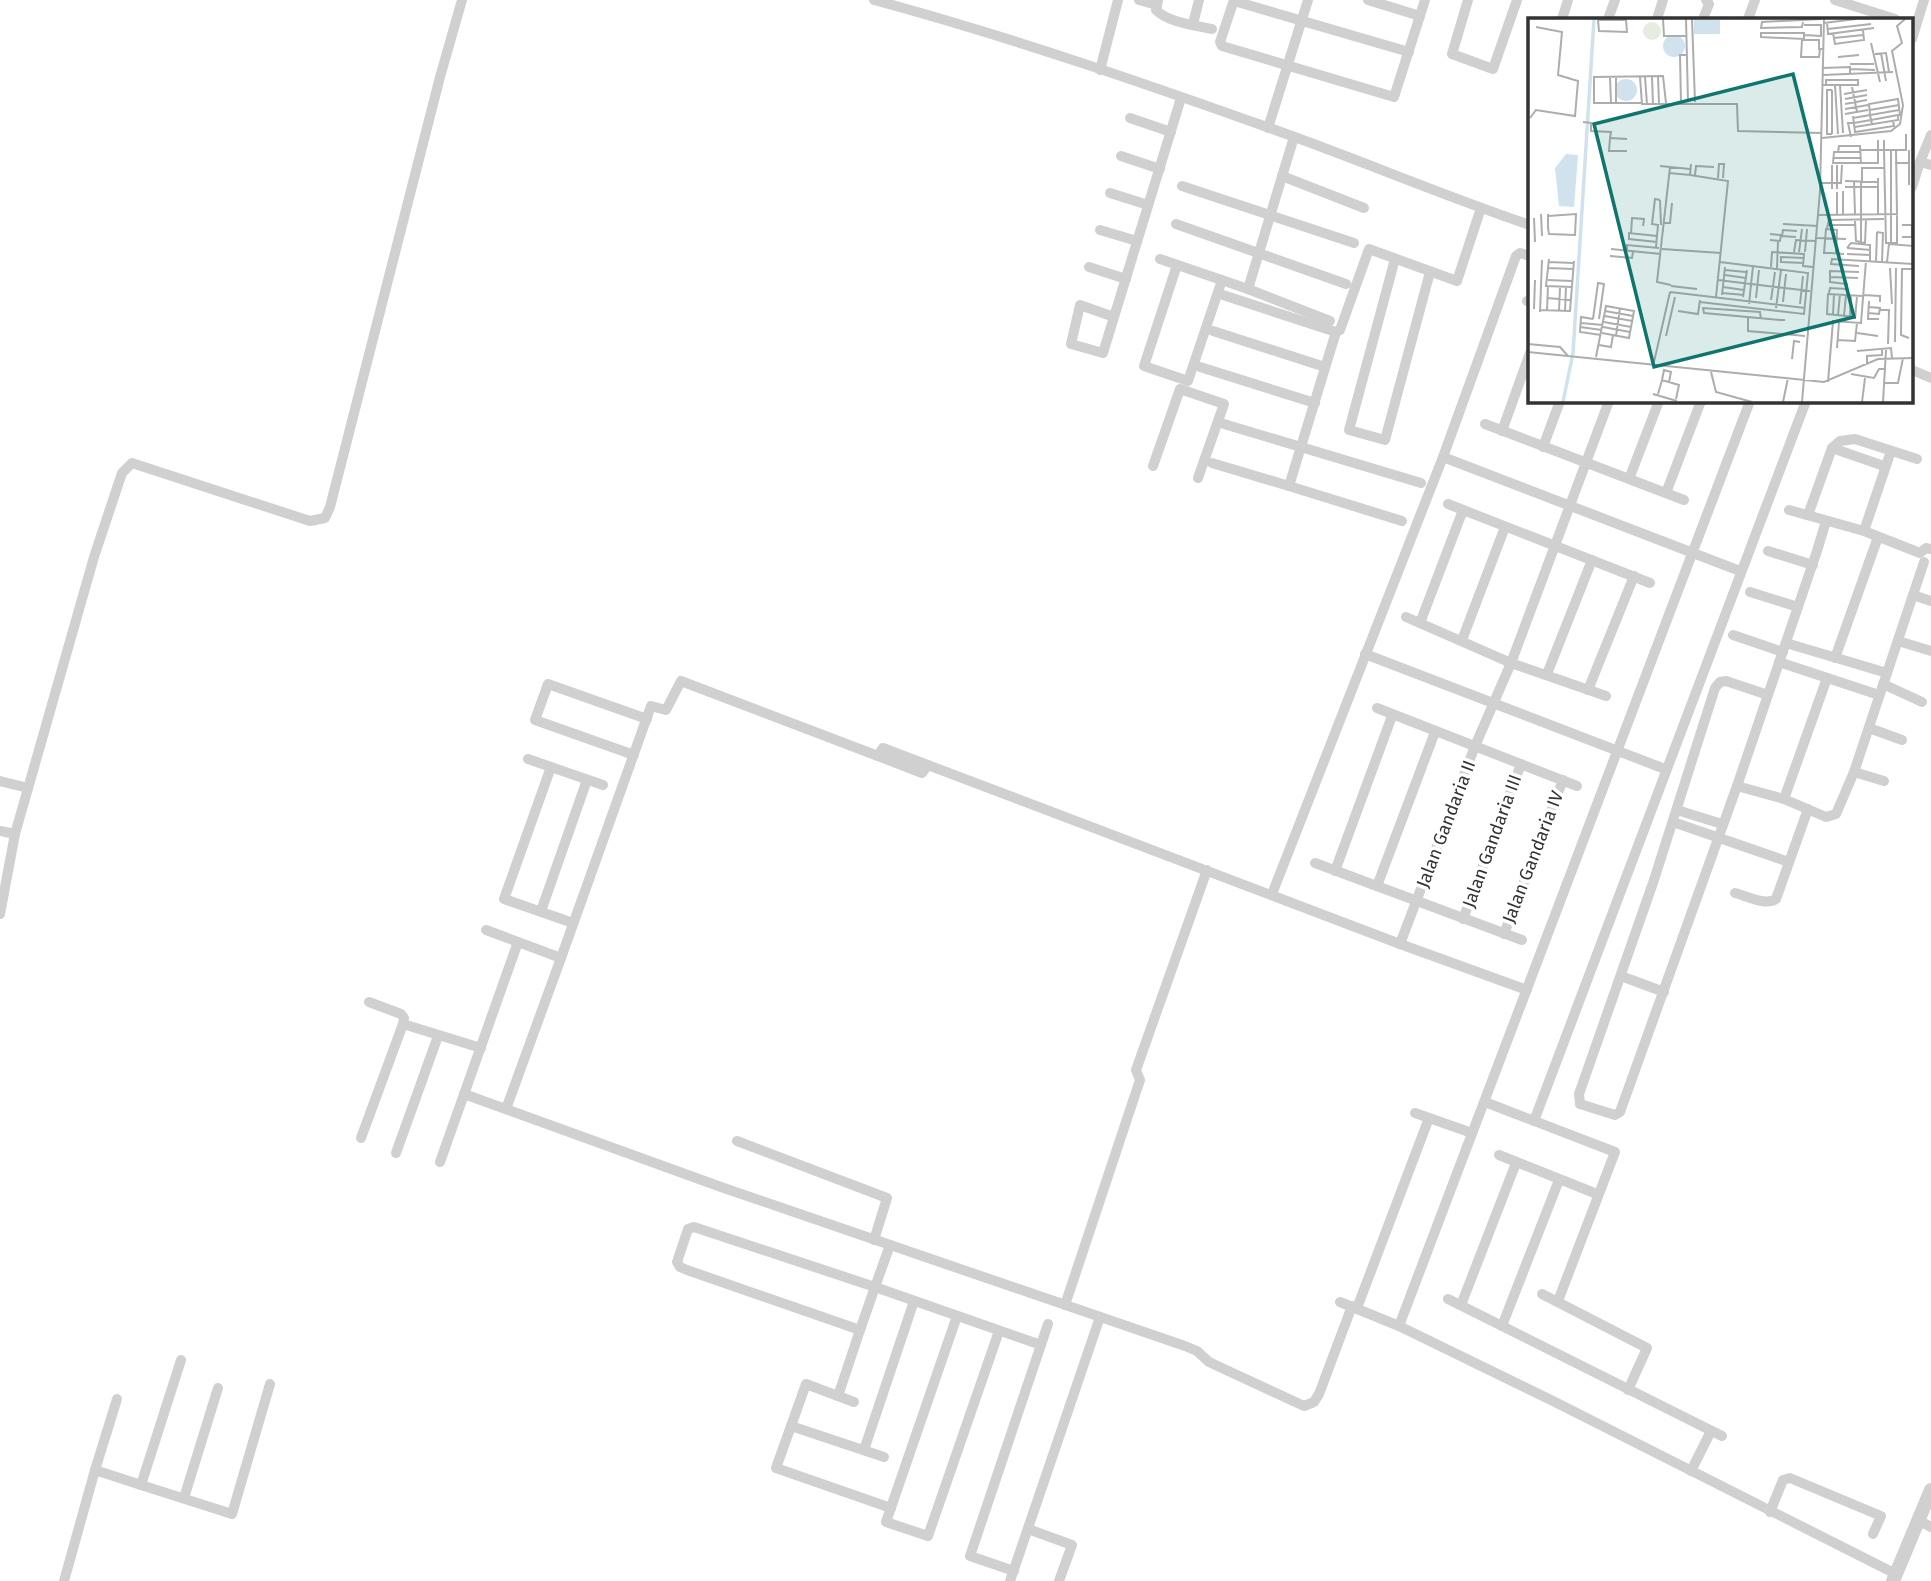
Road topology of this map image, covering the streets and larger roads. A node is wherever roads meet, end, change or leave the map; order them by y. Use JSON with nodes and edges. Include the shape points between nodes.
{"nodes":[{"id":1,"x":462,"y":0,"type":"edge"},
{"id":2,"x":874,"y":0,"type":"edge"},
{"id":3,"x":1111,"y":0,"type":"edge"},
{"id":4,"x":1118,"y":0,"type":"edge"},
{"id":5,"x":1139,"y":0,"type":"edge"},
{"id":6,"x":1199,"y":0,"type":"edge"},
{"id":7,"x":1234,"y":0,"type":"edge"},
{"id":8,"x":1308,"y":0,"type":"edge"},
{"id":9,"x":1368,"y":0,"type":"edge"},
{"id":10,"x":1425,"y":0,"type":"edge"},
{"id":11,"x":1468,"y":0,"type":"edge"},
{"id":12,"x":1517,"y":0,"type":"edge"},
{"id":13,"x":1567,"y":0,"type":"edge"},
{"id":14,"x":1615,"y":0,"type":"edge"},
{"id":15,"x":1663,"y":0,"type":"edge"},
{"id":16,"x":1706,"y":0,"type":"edge"},
{"id":17,"x":1755,"y":0,"type":"edge"},
{"id":18,"x":1835,"y":0,"type":"edge"},
{"id":19,"x":1924,"y":0,"type":"edge"},
{"id":20,"x":1157,"y":2,"type":"edge"},
{"id":21,"x":1420,"y":16,"type":"junction"},
{"id":22,"x":1562,"y":18,"type":"edge"},
{"id":23,"x":1608,"y":18,"type":"edge"},
{"id":24,"x":1657,"y":18,"type":"edge"},
{"id":25,"x":1703,"y":18,"type":"edge"},
{"id":26,"x":1749,"y":18,"type":"edge"},
{"id":27,"x":1892,"y":18,"type":"edge"},
{"id":28,"x":1302,"y":20,"type":"junction"},
{"id":29,"x":1193,"y":24,"type":"junction"},
{"id":30,"x":1914,"y":26,"type":"edge"},
{"id":31,"x":1212,"y":29,"type":"dead end"},
{"id":32,"x":1106,"y":36,"type":"junction"},
{"id":33,"x":1409,"y":52,"type":"junction"},
{"id":34,"x":1289,"y":65,"type":"junction"},
{"id":35,"x":1097,"y":69,"type":"junction"},
{"id":36,"x":1181,"y":98,"type":"junction"},
{"id":37,"x":1130,"y":118,"type":"dead end"},
{"id":38,"x":1268,"y":128,"type":"junction"},
{"id":39,"x":1171,"y":132,"type":"junction"},
{"id":40,"x":1931,"y":135,"type":"edge"},
{"id":41,"x":1294,"y":137,"type":"junction"},
{"id":42,"x":1121,"y":156,"type":"dead end"},
{"id":43,"x":1926,"y":163,"type":"edge"},
{"id":44,"x":1160,"y":169,"type":"junction"},
{"id":45,"x":1282,"y":176,"type":"junction"},
{"id":46,"x":1913,"y":185,"type":"edge"},
{"id":47,"x":1182,"y":186,"type":"dead end"},
{"id":48,"x":1110,"y":193,"type":"dead end"},
{"id":49,"x":1148,"y":205,"type":"junction"},
{"id":50,"x":1364,"y":208,"type":"dead end"},
{"id":51,"x":1481,"y":208,"type":"junction"},
{"id":52,"x":1270,"y":213,"type":"junction"},
{"id":53,"x":1176,"y":224,"type":"dead end"},
{"id":54,"x":1528,"y":224,"type":"edge"},
{"id":55,"x":1100,"y":230,"type":"dead end"},
{"id":56,"x":1137,"y":242,"type":"junction"},
{"id":57,"x":1354,"y":243,"type":"dead end"},
{"id":58,"x":1259,"y":253,"type":"junction"},
{"id":59,"x":1528,"y":255,"type":"edge"},
{"id":60,"x":1160,"y":259,"type":"dead end"},
{"id":61,"x":1395,"y":259,"type":"junction"},
{"id":62,"x":1177,"y":265,"type":"junction"},
{"id":63,"x":1089,"y":267,"type":"dead end"},
{"id":64,"x":1430,"y":272,"type":"junction"},
{"id":65,"x":1126,"y":279,"type":"junction"},
{"id":66,"x":1222,"y":280,"type":"junction"},
{"id":67,"x":1346,"y":284,"type":"dead end"},
{"id":68,"x":1248,"y":289,"type":"junction"},
{"id":69,"x":1223,"y":295,"type":"dead end"},
{"id":70,"x":1114,"y":317,"type":"junction"},
{"id":71,"x":1330,"y":321,"type":"dead end"},
{"id":72,"x":1213,"y":331,"type":"dead end"},
{"id":73,"x":1336,"y":332,"type":"junction"},
{"id":74,"x":1528,"y":359,"type":"edge"},
{"id":75,"x":1200,"y":367,"type":"dead end"},
{"id":76,"x":1325,"y":367,"type":"junction"},
{"id":77,"x":1913,"y":370,"type":"edge"},
{"id":78,"x":1931,"y":378,"type":"edge"},
{"id":79,"x":1184,"y":385,"type":"junction"},
{"id":80,"x":1560,"y":402,"type":"edge"},
{"id":81,"x":1609,"y":402,"type":"edge"},
{"id":82,"x":1659,"y":402,"type":"edge"},
{"id":83,"x":1700,"y":402,"type":"edge"},
{"id":84,"x":1750,"y":402,"type":"edge"},
{"id":85,"x":1806,"y":402,"type":"edge"},
{"id":86,"x":1315,"y":403,"type":"junction"},
{"id":87,"x":1224,"y":424,"type":"dead end"},
{"id":88,"x":1485,"y":425,"type":"dead end"},
{"id":89,"x":1502,"y":432,"type":"junction"},
{"id":90,"x":1543,"y":447,"type":"junction"},
{"id":91,"x":1301,"y":448,"type":"junction"},
{"id":92,"x":1832,"y":449,"type":"junction"},
{"id":93,"x":1891,"y":451,"type":"junction"},
{"id":94,"x":1443,"y":457,"type":"junction"},
{"id":95,"x":1917,"y":459,"type":"dead end"},
{"id":96,"x":1212,"y":463,"type":"dead end"},
{"id":97,"x":1585,"y":463,"type":"junction"},
{"id":98,"x":1153,"y":466,"type":"dead end"},
{"id":99,"x":1884,"y":466,"type":"junction"},
{"id":100,"x":1198,"y":478,"type":"dead end"},
{"id":101,"x":1629,"y":479,"type":"junction"},
{"id":102,"x":1420,"y":483,"type":"dead end"},
{"id":103,"x":1289,"y":486,"type":"junction"},
{"id":104,"x":1666,"y":494,"type":"junction"},
{"id":105,"x":1684,"y":500,"type":"dead end"},
{"id":106,"x":1448,"y":504,"type":"dead end"},
{"id":107,"x":1569,"y":506,"type":"junction"},
{"id":108,"x":1463,"y":510,"type":"junction"},
{"id":109,"x":1789,"y":510,"type":"dead end"},
{"id":110,"x":1808,"y":515,"type":"junction"},
{"id":111,"x":1402,"y":521,"type":"dead end"},
{"id":112,"x":1826,"y":521,"type":"junction"},
{"id":113,"x":1505,"y":527,"type":"junction"},
{"id":114,"x":1864,"y":531,"type":"junction"},
{"id":115,"x":1878,"y":537,"type":"junction"},
{"id":116,"x":1554,"y":547,"type":"junction"},
{"id":117,"x":1693,"y":551,"type":"junction"},
{"id":118,"x":1768,"y":551,"type":"dead end"},
{"id":119,"x":1928,"y":553,"type":"edge"},
{"id":120,"x":1592,"y":560,"type":"junction"},
{"id":121,"x":1813,"y":565,"type":"junction"},
{"id":122,"x":1740,"y":571,"type":"junction"},
{"id":123,"x":1634,"y":576,"type":"junction"},
{"id":124,"x":1650,"y":583,"type":"dead end"},
{"id":125,"x":1750,"y":592,"type":"dead end"},
{"id":126,"x":1913,"y":595,"type":"junction"},
{"id":127,"x":1931,"y":601,"type":"edge"},
{"id":128,"x":1798,"y":607,"type":"junction"},
{"id":129,"x":1406,"y":617,"type":"dead end"},
{"id":130,"x":1420,"y":623,"type":"junction"},
{"id":131,"x":1733,"y":635,"type":"dead end"},
{"id":132,"x":1462,"y":640,"type":"junction"},
{"id":133,"x":1898,"y":641,"type":"junction"},
{"id":134,"x":1931,"y":651,"type":"edge"},
{"id":135,"x":1782,"y":652,"type":"junction"},
{"id":136,"x":1365,"y":654,"type":"junction"},
{"id":137,"x":1835,"y":658,"type":"junction"},
{"id":138,"x":1511,"y":663,"type":"junction"},
{"id":139,"x":1547,"y":674,"type":"junction"},
{"id":140,"x":1827,"y":678,"type":"junction"},
{"id":141,"x":1883,"y":684,"type":"junction"},
{"id":142,"x":1588,"y":690,"type":"junction"},
{"id":143,"x":1768,"y":695,"type":"junction"},
{"id":144,"x":1606,"y":696,"type":"dead end"},
{"id":145,"x":1922,"y":702,"type":"dead end"},
{"id":146,"x":1494,"y":705,"type":"junction"},
{"id":147,"x":1377,"y":709,"type":"dead end"},
{"id":148,"x":1392,"y":716,"type":"junction"},
{"id":149,"x":647,"y":719,"type":"junction"},
{"id":150,"x":1869,"y":728,"type":"junction"},
{"id":151,"x":1435,"y":732,"type":"junction"},
{"id":152,"x":1902,"y":740,"type":"dead end"},
{"id":153,"x":1475,"y":746,"type":"junction"},
{"id":154,"x":1619,"y":751,"type":"junction"},
{"id":155,"x":634,"y":755,"type":"junction"},
{"id":156,"x":528,"y":759,"type":"dead end"},
{"id":157,"x":1521,"y":764,"type":"junction"},
{"id":158,"x":551,"y":767,"type":"junction"},
{"id":159,"x":1665,"y":769,"type":"junction"},
{"id":160,"x":1854,"y":772,"type":"junction"},
{"id":161,"x":587,"y":780,"type":"junction"},
{"id":162,"x":1563,"y":780,"type":"junction"},
{"id":163,"x":0,"y":781,"type":"edge"},
{"id":164,"x":1884,"y":781,"type":"dead end"},
{"id":165,"x":603,"y":785,"type":"dead end"},
{"id":166,"x":1577,"y":786,"type":"dead end"},
{"id":167,"x":1737,"y":786,"type":"junction"},
{"id":168,"x":28,"y":788,"type":"junction"},
{"id":169,"x":1784,"y":800,"type":"junction"},
{"id":170,"x":1677,"y":810,"type":"junction"},
{"id":171,"x":1808,"y":810,"type":"junction"},
{"id":172,"x":1673,"y":822,"type":"junction"},
{"id":173,"x":1722,"y":824,"type":"junction"},
{"id":174,"x":0,"y":831,"type":"edge"},
{"id":175,"x":15,"y":834,"type":"junction"},
{"id":176,"x":1718,"y":836,"type":"junction"},
{"id":177,"x":1789,"y":862,"type":"junction"},
{"id":178,"x":1315,"y":863,"type":"dead end"},
{"id":179,"x":1207,"y":870,"type":"junction"},
{"id":180,"x":1335,"y":872,"type":"junction"},
{"id":181,"x":1377,"y":886,"type":"junction"},
{"id":182,"x":2,"y":890,"type":"edge"},
{"id":183,"x":1735,"y":892,"type":"dead end"},
{"id":184,"x":1272,"y":894,"type":"junction"},
{"id":185,"x":1417,"y":902,"type":"junction"},
{"id":186,"x":541,"y":911,"type":"junction"},
{"id":187,"x":0,"y":914,"type":"edge"},
{"id":188,"x":1463,"y":919,"type":"junction"},
{"id":189,"x":573,"y":923,"type":"junction"},
{"id":190,"x":486,"y":930,"type":"dead end"},
{"id":191,"x":1504,"y":934,"type":"junction"},
{"id":192,"x":1522,"y":940,"type":"dead end"},
{"id":193,"x":518,"y":942,"type":"junction"},
{"id":194,"x":1400,"y":944,"type":"junction"},
{"id":195,"x":561,"y":958,"type":"junction"},
{"id":196,"x":1621,"y":976,"type":"junction"},
{"id":197,"x":1527,"y":990,"type":"junction"},
{"id":198,"x":1664,"y":992,"type":"junction"},
{"id":199,"x":369,"y":1002,"type":"dead end"},
{"id":200,"x":403,"y":1024,"type":"junction"},
{"id":201,"x":439,"y":1035,"type":"junction"},
{"id":202,"x":481,"y":1048,"type":"junction"},
{"id":203,"x":464,"y":1094,"type":"junction"},
{"id":204,"x":1485,"y":1102,"type":"junction"},
{"id":205,"x":506,"y":1109,"type":"junction"},
{"id":206,"x":1415,"y":1113,"type":"dead end"},
{"id":207,"x":1429,"y":1118,"type":"junction"},
{"id":208,"x":1534,"y":1121,"type":"junction"},
{"id":209,"x":1472,"y":1133,"type":"junction"},
{"id":210,"x":361,"y":1138,"type":"dead end"},
{"id":211,"x":737,"y":1141,"type":"dead end"},
{"id":212,"x":396,"y":1153,"type":"dead end"},
{"id":213,"x":1499,"y":1155,"type":"dead end"},
{"id":214,"x":440,"y":1162,"type":"dead end"},
{"id":215,"x":1516,"y":1163,"type":"junction"},
{"id":216,"x":1559,"y":1180,"type":"junction"},
{"id":217,"x":1597,"y":1194,"type":"junction"},
{"id":218,"x":874,"y":1240,"type":"junction"},
{"id":219,"x":890,"y":1245,"type":"junction"},
{"id":220,"x":874,"y":1287,"type":"junction"},
{"id":221,"x":1542,"y":1294,"type":"dead end"},
{"id":222,"x":1448,"y":1299,"type":"dead end"},
{"id":223,"x":914,"y":1301,"type":"junction"},
{"id":224,"x":1558,"y":1301,"type":"junction"},
{"id":225,"x":1340,"y":1302,"type":"dead end"},
{"id":226,"x":1065,"y":1305,"type":"junction"},
{"id":227,"x":1461,"y":1305,"type":"junction"},
{"id":228,"x":1354,"y":1307,"type":"junction"},
{"id":229,"x":957,"y":1316,"type":"junction"},
{"id":230,"x":1100,"y":1317,"type":"junction"},
{"id":231,"x":1048,"y":1324,"type":"dead end"},
{"id":232,"x":1399,"y":1326,"type":"junction"},
{"id":233,"x":1502,"y":1326,"type":"junction"},
{"id":234,"x":860,"y":1330,"type":"junction"},
{"id":235,"x":999,"y":1331,"type":"junction"},
{"id":236,"x":1041,"y":1345,"type":"junction"},
{"id":237,"x":181,"y":1360,"type":"dead end"},
{"id":238,"x":270,"y":1384,"type":"dead end"},
{"id":239,"x":218,"y":1388,"type":"dead end"},
{"id":240,"x":1628,"y":1390,"type":"junction"},
{"id":241,"x":838,"y":1396,"type":"junction"},
{"id":242,"x":117,"y":1399,"type":"dead end"},
{"id":243,"x":854,"y":1402,"type":"dead end"},
{"id":244,"x":791,"y":1426,"type":"junction"},
{"id":245,"x":864,"y":1450,"type":"junction"},
{"id":246,"x":884,"y":1457,"type":"dead end"},
{"id":247,"x":95,"y":1470,"type":"junction"},
{"id":248,"x":1691,"y":1471,"type":"junction"},
{"id":249,"x":141,"y":1485,"type":"junction"},
{"id":250,"x":1931,"y":1490,"type":"edge"},
{"id":251,"x":184,"y":1498,"type":"junction"},
{"id":252,"x":891,"y":1508,"type":"junction"},
{"id":253,"x":1770,"y":1513,"type":"junction"},
{"id":254,"x":1925,"y":1523,"type":"edge"},
{"id":255,"x":1028,"y":1529,"type":"junction"},
{"id":256,"x":1873,"y":1534,"type":"dead end"},
{"id":257,"x":1012,"y":1576,"type":"edge"},
{"id":258,"x":1894,"y":1578,"type":"edge"},
{"id":259,"x":64,"y":1581,"type":"edge"},
{"id":260,"x":1059,"y":1581,"type":"edge"}],
"edges":[{"from":1,"to":168,"type":"street","via":[[325,518],[310,520],[132,463],[127,467],[94,557]]},
{"from":2,"to":35,"type":"street"},
{"from":3,"to":32,"type":"street"},
{"from":4,"to":32,"type":"street"},
{"from":5,"to":20,"type":"street"},
{"from":6,"to":29,"type":"street"},
{"from":7,"to":28,"type":"street"},
{"from":7,"to":34,"type":"street","via":[[1220,44]]},
{"from":8,"to":28,"type":"street"},
{"from":9,"to":21,"type":"street"},
{"from":10,"to":21,"type":"street"},
{"from":11,"to":12,"type":"street","via":[[1452,54],[1493,69]]},
{"from":13,"to":22,"type":"street"},
{"from":14,"to":23,"type":"street"},
{"from":15,"to":24,"type":"street"},
{"from":16,"to":25,"type":"street","via":[[1709,4]]},
{"from":17,"to":26,"type":"street"},
{"from":18,"to":27,"type":"street"},
{"from":19,"to":30,"type":"street"},
{"from":20,"to":29,"type":"street","via":[[1159,14]]},
{"from":21,"to":33,"type":"street"},
{"from":28,"to":33,"type":"street"},
{"from":28,"to":34,"type":"street"},
{"from":29,"to":31,"type":"street"},
{"from":32,"to":35,"type":"street"},
{"from":33,"to":34,"type":"street","via":[[1394,97]]},
{"from":34,"to":38,"type":"street"},
{"from":35,"to":36,"type":"street"},
{"from":36,"to":38,"type":"street"},
{"from":36,"to":39,"type":"street"},
{"from":37,"to":39,"type":"street"},
{"from":38,"to":41,"type":"street"},
{"from":39,"to":44,"type":"street"},
{"from":40,"to":43,"type":"street"},
{"from":41,"to":45,"type":"street"},
{"from":41,"to":51,"type":"street"},
{"from":42,"to":44,"type":"street"},
{"from":43,"to":46,"type":"street"},
{"from":44,"to":49,"type":"street"},
{"from":45,"to":50,"type":"street"},
{"from":45,"to":52,"type":"street"},
{"from":47,"to":52,"type":"street"},
{"from":48,"to":49,"type":"street"},
{"from":49,"to":56,"type":"street"},
{"from":51,"to":54,"type":"street"},
{"from":51,"to":64,"type":"street","via":[[1457,281]]},
{"from":52,"to":57,"type":"street"},
{"from":52,"to":58,"type":"street"},
{"from":53,"to":58,"type":"street"},
{"from":55,"to":56,"type":"street"},
{"from":56,"to":65,"type":"street"},
{"from":58,"to":67,"type":"street"},
{"from":58,"to":68,"type":"street"},
{"from":59,"to":94,"type":"street","via":[[1516,256]]},
{"from":60,"to":62,"type":"street"},
{"from":61,"to":64,"type":"street"},
{"from":61,"to":64,"type":"street","via":[[1349,430],[1385,440]]},
{"from":61,"to":73,"type":"street","via":[[1369,249]]},
{"from":62,"to":66,"type":"street"},
{"from":62,"to":79,"type":"street","via":[[1144,366]]},
{"from":63,"to":65,"type":"street"},
{"from":65,"to":70,"type":"street"},
{"from":66,"to":68,"type":"street"},
{"from":66,"to":79,"type":"street"},
{"from":68,"to":71,"type":"street"},
{"from":69,"to":73,"type":"street"},
{"from":70,"to":70,"type":"street","via":[[1103,353],[1071,344],[1080,305]]},
{"from":72,"to":76,"type":"street"},
{"from":73,"to":76,"type":"street"},
{"from":74,"to":89,"type":"street"},
{"from":75,"to":86,"type":"street"},
{"from":76,"to":86,"type":"street"},
{"from":77,"to":78,"type":"street"},
{"from":79,"to":98,"type":"street"},
{"from":79,"to":100,"type":"street","via":[[1224,404]]},
{"from":80,"to":90,"type":"street"},
{"from":81,"to":97,"type":"street","name":"Jalan Gandaria II"},
{"from":82,"to":101,"type":"street"},
{"from":83,"to":104,"type":"street"},
{"from":84,"to":117,"type":"street"},
{"from":85,"to":122,"type":"street"},
{"from":86,"to":91,"type":"street"},
{"from":87,"to":91,"type":"street"},
{"from":88,"to":89,"type":"street"},
{"from":89,"to":90,"type":"street"},
{"from":90,"to":97,"type":"street"},
{"from":91,"to":102,"type":"street"},
{"from":91,"to":103,"type":"street"},
{"from":92,"to":93,"type":"street","via":[[1840,441],[1855,439]]},
{"from":92,"to":99,"type":"street"},
{"from":92,"to":110,"type":"street"},
{"from":93,"to":95,"type":"street"},
{"from":93,"to":99,"type":"street"},
{"from":94,"to":107,"type":"street"},
{"from":94,"to":136,"type":"street"},
{"from":96,"to":103,"type":"street"},
{"from":97,"to":101,"type":"street"},
{"from":97,"to":107,"type":"street","name":"Jalan Gandaria II"},
{"from":99,"to":114,"type":"street"},
{"from":101,"to":104,"type":"street"},
{"from":103,"to":111,"type":"street"},
{"from":104,"to":105,"type":"street"},
{"from":106,"to":108,"type":"street"},
{"from":107,"to":116,"type":"street","name":"Jalan Gandaria II"},
{"from":107,"to":117,"type":"street"},
{"from":108,"to":113,"type":"street"},
{"from":108,"to":130,"type":"street"},
{"from":109,"to":110,"type":"street"},
{"from":110,"to":112,"type":"street"},
{"from":112,"to":114,"type":"street"},
{"from":112,"to":121,"type":"street"},
{"from":113,"to":116,"type":"street"},
{"from":113,"to":132,"type":"street"},
{"from":114,"to":115,"type":"street"},
{"from":115,"to":119,"type":"street"},
{"from":115,"to":137,"type":"street"},
{"from":116,"to":120,"type":"street"},
{"from":116,"to":138,"type":"street","name":"Jalan Gandaria II"},
{"from":117,"to":122,"type":"street"},
{"from":117,"to":154,"type":"street"},
{"from":118,"to":121,"type":"street"},
{"from":119,"to":126,"type":"street"},
{"from":120,"to":123,"type":"street"},
{"from":120,"to":139,"type":"street"},
{"from":121,"to":128,"type":"street"},
{"from":122,"to":159,"type":"street"},
{"from":123,"to":124,"type":"street"},
{"from":123,"to":142,"type":"street"},
{"from":125,"to":128,"type":"street"},
{"from":126,"to":127,"type":"street"},
{"from":126,"to":133,"type":"street"},
{"from":128,"to":135,"type":"street"},
{"from":129,"to":130,"type":"street"},
{"from":130,"to":132,"type":"street"},
{"from":131,"to":135,"type":"street"},
{"from":132,"to":138,"type":"street"},
{"from":133,"to":134,"type":"street"},
{"from":133,"to":141,"type":"street"},
{"from":135,"to":137,"type":"street"},
{"from":135,"to":140,"type":"street"},
{"from":135,"to":143,"type":"street"},
{"from":136,"to":146,"type":"street"},
{"from":136,"to":184,"type":"street"},
{"from":137,"to":141,"type":"street"},
{"from":138,"to":139,"type":"street"},
{"from":138,"to":146,"type":"street","name":"Jalan Gandaria II"},
{"from":139,"to":142,"type":"street"},
{"from":140,"to":141,"type":"street"},
{"from":140,"to":169,"type":"street"},
{"from":141,"to":145,"type":"street"},
{"from":141,"to":150,"type":"street"},
{"from":142,"to":144,"type":"street"},
{"from":143,"to":167,"type":"street"},
{"from":143,"to":170,"type":"street","via":[[1726,681],[1715,688]]},
{"from":146,"to":153,"type":"street","name":"Jalan Gandaria II"},
{"from":146,"to":154,"type":"street"},
{"from":147,"to":148,"type":"street"},
{"from":148,"to":151,"type":"street"},
{"from":148,"to":180,"type":"street"},
{"from":149,"to":155,"type":"street"},
{"from":149,"to":155,"type":"street","via":[[548,684],[543,696],[535,720]]},
{"from":149,"to":179,"type":"street","via":[[651,706],[666,710],[681,681],[878,756],[883,748]]},
{"from":150,"to":152,"type":"street"},
{"from":150,"to":160,"type":"street"},
{"from":151,"to":153,"type":"street"},
{"from":151,"to":181,"type":"street"},
{"from":153,"to":157,"type":"street"},
{"from":153,"to":185,"type":"street","name":"Jalan Gandaria II"},
{"from":154,"to":159,"type":"street"},
{"from":154,"to":197,"type":"street"},
{"from":155,"to":189,"type":"street"},
{"from":156,"to":158,"type":"street"},
{"from":157,"to":162,"type":"street"},
{"from":157,"to":188,"type":"street","name":"Jalan Gandaria III"},
{"from":158,"to":161,"type":"street"},
{"from":158,"to":186,"type":"street","via":[[504,899]]},
{"from":159,"to":208,"type":"street"},
{"from":160,"to":164,"type":"street"},
{"from":160,"to":171,"type":"street","via":[[1836,814],[1826,817]]},
{"from":161,"to":165,"type":"street"},
{"from":161,"to":186,"type":"street"},
{"from":162,"to":166,"type":"street"},
{"from":162,"to":191,"type":"street","name":"Jalan Gandaria IV"},
{"from":163,"to":168,"type":"street"},
{"from":167,"to":169,"type":"street"},
{"from":167,"to":173,"type":"street"},
{"from":168,"to":175,"type":"street"},
{"from":169,"to":171,"type":"street"},
{"from":170,"to":172,"type":"street"},
{"from":170,"to":173,"type":"street"},
{"from":171,"to":177,"type":"street"},
{"from":172,"to":176,"type":"street"},
{"from":172,"to":196,"type":"street"},
{"from":173,"to":176,"type":"street"},
{"from":174,"to":175,"type":"street"},
{"from":175,"to":182,"type":"street"},
{"from":176,"to":177,"type":"street"},
{"from":176,"to":198,"type":"street"},
{"from":177,"to":183,"type":"street","via":[[1772,902]]},
{"from":178,"to":180,"type":"street"},
{"from":179,"to":184,"type":"street"},
{"from":179,"to":226,"type":"street","via":[[1136,1070],[1140,1080]]},
{"from":180,"to":181,"type":"street"},
{"from":181,"to":185,"type":"street"},
{"from":182,"to":187,"type":"street"},
{"from":184,"to":194,"type":"street"},
{"from":185,"to":188,"type":"street"},
{"from":185,"to":194,"type":"street","name":"Jalan Gandaria II"},
{"from":186,"to":189,"type":"street"},
{"from":188,"to":191,"type":"street"},
{"from":189,"to":195,"type":"street"},
{"from":190,"to":193,"type":"street"},
{"from":191,"to":192,"type":"street"},
{"from":193,"to":195,"type":"street"},
{"from":193,"to":202,"type":"street"},
{"from":194,"to":197,"type":"street"},
{"from":195,"to":205,"type":"street"},
{"from":196,"to":198,"type":"street"},
{"from":196,"to":198,"type":"street","via":[[1579,1094],[1580,1104],[1588,1107],[1615,1115],[1620,1112]]},
{"from":197,"to":204,"type":"street"},
{"from":199,"to":200,"type":"street","via":[[401,1014]]},
{"from":200,"to":201,"type":"street"},
{"from":200,"to":210,"type":"street"},
{"from":201,"to":202,"type":"street"},
{"from":201,"to":212,"type":"street"},
{"from":202,"to":203,"type":"street"},
{"from":203,"to":205,"type":"street"},
{"from":203,"to":214,"type":"street"},
{"from":204,"to":208,"type":"street"},
{"from":204,"to":209,"type":"street"},
{"from":205,"to":218,"type":"street"},
{"from":206,"to":207,"type":"street"},
{"from":207,"to":209,"type":"street"},
{"from":207,"to":228,"type":"street"},
{"from":208,"to":217,"type":"street","via":[[1620,1154]]},
{"from":209,"to":232,"type":"street"},
{"from":211,"to":218,"type":"street","via":[[887,1198]]},
{"from":213,"to":215,"type":"street"},
{"from":215,"to":216,"type":"street"},
{"from":215,"to":227,"type":"street"},
{"from":216,"to":217,"type":"street"},
{"from":216,"to":233,"type":"street"},
{"from":217,"to":224,"type":"street"},
{"from":218,"to":219,"type":"street"},
{"from":219,"to":220,"type":"street"},
{"from":219,"to":226,"type":"street"},
{"from":220,"to":223,"type":"street"},
{"from":220,"to":234,"type":"street"},
{"from":220,"to":234,"type":"street","via":[[694,1227],[687,1231],[680,1267]]},
{"from":221,"to":224,"type":"street"},
{"from":222,"to":227,"type":"street"},
{"from":223,"to":229,"type":"street"},
{"from":223,"to":245,"type":"street"},
{"from":224,"to":240,"type":"street","via":[[1647,1348]]},
{"from":225,"to":228,"type":"street"},
{"from":226,"to":230,"type":"street"},
{"from":227,"to":233,"type":"street"},
{"from":228,"to":230,"type":"street","via":[[1319,1394],[1304,1406],[1209,1362],[1197,1350]]},
{"from":228,"to":232,"type":"street"},
{"from":229,"to":235,"type":"street"},
{"from":229,"to":252,"type":"street"},
{"from":230,"to":255,"type":"street"},
{"from":231,"to":236,"type":"street"},
{"from":232,"to":248,"type":"street"},
{"from":233,"to":240,"type":"street"},
{"from":234,"to":241,"type":"street"},
{"from":235,"to":236,"type":"street"},
{"from":235,"to":252,"type":"street","via":[[928,1536],[886,1521]]},
{"from":236,"to":257,"type":"street","via":[[970,1556]]},
{"from":237,"to":249,"type":"street"},
{"from":238,"to":251,"type":"street","via":[[232,1514]]},
{"from":239,"to":251,"type":"street"},
{"from":240,"to":248,"type":"street","via":[[1716,1433]]},
{"from":241,"to":243,"type":"street"},
{"from":241,"to":244,"type":"street","via":[[806,1384]]},
{"from":242,"to":247,"type":"street"},
{"from":244,"to":245,"type":"street"},
{"from":244,"to":252,"type":"street","via":[[776,1468]]},
{"from":245,"to":246,"type":"street"},
{"from":247,"to":249,"type":"street"},
{"from":247,"to":259,"type":"street"},
{"from":248,"to":253,"type":"street"},
{"from":249,"to":251,"type":"street"},
{"from":250,"to":254,"type":"street"},
{"from":253,"to":256,"type":"street","via":[[1783,1480],[1790,1478],[1881,1516]]},
{"from":253,"to":258,"type":"street","via":[[1881,1565]]},
{"from":254,"to":258,"type":"street"},
{"from":255,"to":257,"type":"street"},
{"from":255,"to":260,"type":"street","via":[[1072,1545]]}]}
